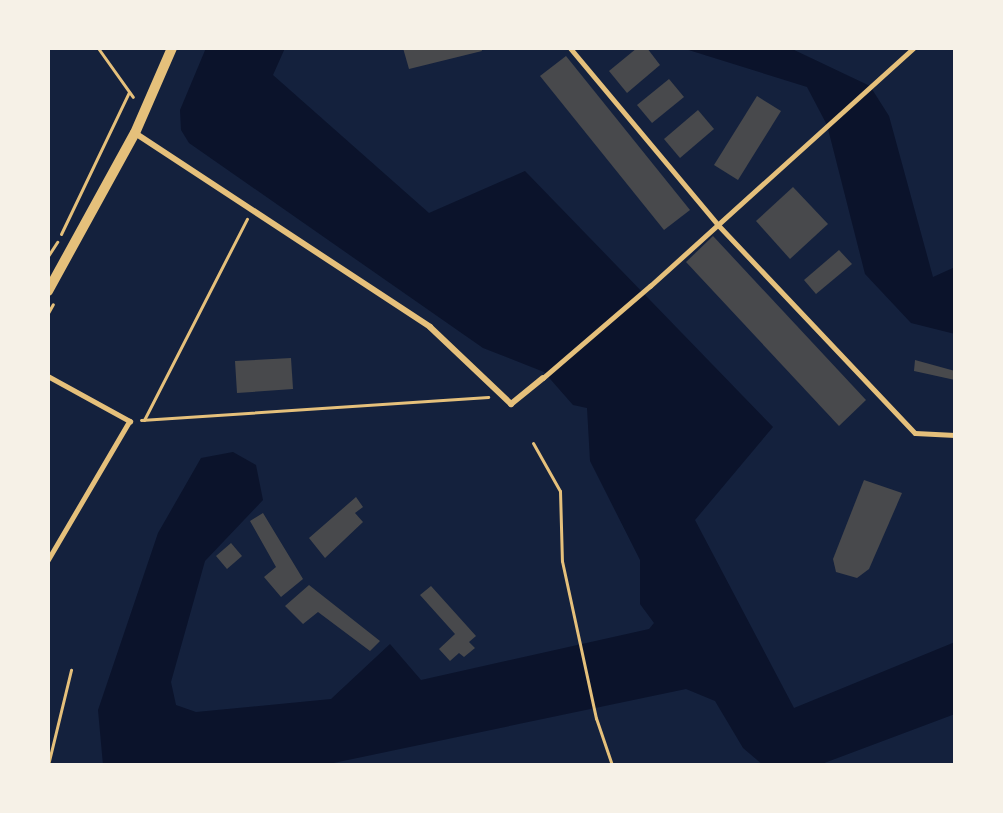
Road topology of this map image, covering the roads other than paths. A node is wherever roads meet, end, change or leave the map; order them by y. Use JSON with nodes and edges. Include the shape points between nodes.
{"nodes":[{"id":1,"x":172,"y":48,"type":"edge"},
{"id":2,"x":570,"y":48,"type":"edge"},
{"id":3,"x":913,"y":48,"type":"edge"},
{"id":4,"x":135,"y":133,"type":"junction"},
{"id":5,"x":718,"y":225,"type":"junction"},
{"id":6,"x":650,"y":286,"type":"joint"},
{"id":7,"x":48,"y":291,"type":"edge"},
{"id":8,"x":48,"y":376,"type":"edge"},
{"id":9,"x":543,"y":378,"type":"joint"},
{"id":10,"x":955,"y":435,"type":"edge"},
{"id":11,"x":48,"y":561,"type":"edge"}],
"edges":[{"from":1,"to":4,"type":"street"},
{"from":2,"to":5,"type":"street"},
{"from":3,"to":5,"type":"street"},
{"from":4,"to":7,"type":"street"},
{"from":4,"to":9,"type":"street","via":[[430,327],[512,404]]},
{"from":5,"to":6,"type":"street"},
{"from":5,"to":10,"type":"street","via":[[915,433]]},
{"from":6,"to":9,"type":"lane"},
{"from":8,"to":11,"type":"lane","via":[[130,421]]}]}
